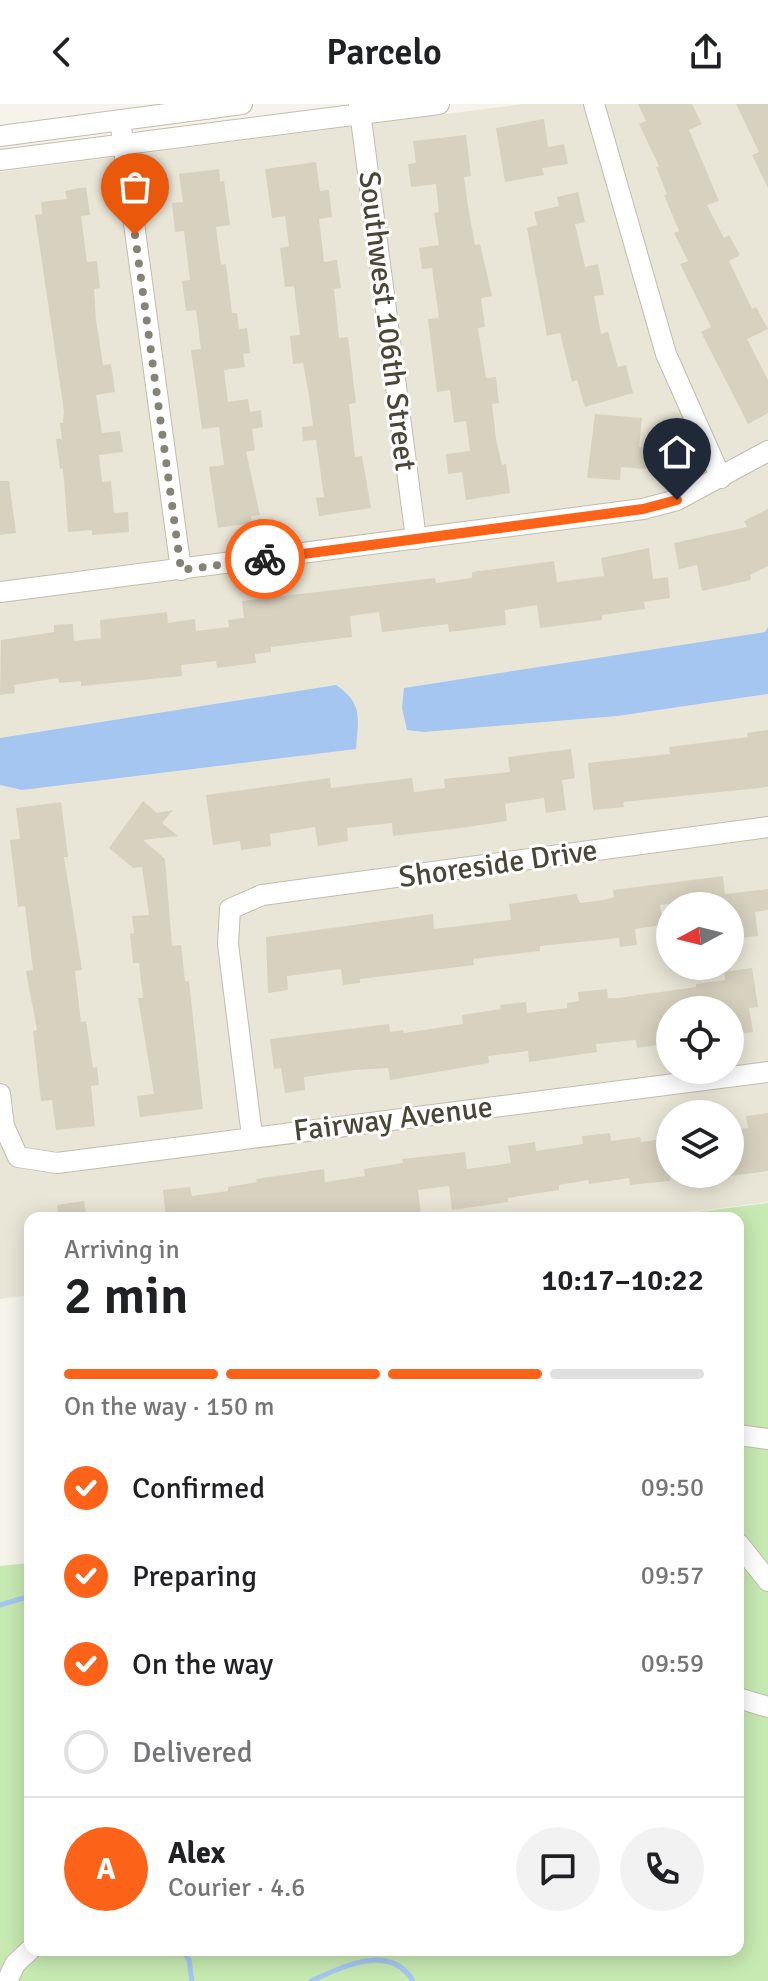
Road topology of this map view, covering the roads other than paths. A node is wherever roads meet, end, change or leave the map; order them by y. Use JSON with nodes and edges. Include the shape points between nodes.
{"nodes":[{"id":1,"x":242,"y":104,"type":"edge"},
{"id":2,"x":439,"y":104,"type":"edge"},
{"id":3,"x":594,"y":104,"type":"edge"},
{"id":4,"x":360,"y":109,"type":"edge"},
{"id":5,"x":120,"y":120,"type":"junction"},
{"id":6,"x":0,"y":136,"type":"edge"},
{"id":7,"x":123,"y":144,"type":"junction"},
{"id":8,"x":0,"y":160,"type":"edge"},
{"id":9,"x":768,"y":451,"type":"edge"},
{"id":10,"x":721,"y":478,"type":"junction"},
{"id":11,"x":416,"y":539,"type":"junction"},
{"id":12,"x":181,"y":570,"type":"junction"},
{"id":13,"x":0,"y":592,"type":"edge"},
{"id":14,"x":768,"y":827,"type":"edge"},
{"id":15,"x":768,"y":1072,"type":"edge"},
{"id":16,"x":0,"y":1094,"type":"edge"},
{"id":17,"x":252,"y":1136,"type":"junction"},
{"id":18,"x":744,"y":1436,"type":"edge"},
{"id":19,"x":768,"y":1439,"type":"edge"},
{"id":20,"x":744,"y":1551,"type":"edge"},
{"id":21,"x":768,"y":1581,"type":"edge"},
{"id":22,"x":744,"y":1700,"type":"edge"},
{"id":23,"x":768,"y":1707,"type":"edge"},
{"id":24,"x":24,"y":1956,"type":"edge"},
{"id":25,"x":7,"y":1981,"type":"edge"}],
"edges":[{"from":1,"to":5,"type":"street"},
{"from":2,"to":4,"type":"street"},
{"from":3,"to":10,"type":"street","via":[[666,354]]},
{"from":4,"to":7,"type":"street"},
{"from":4,"to":11,"type":"street","name":"Southwest 106th Street"},
{"from":5,"to":6,"type":"street"},
{"from":5,"to":7,"type":"street"},
{"from":7,"to":8,"type":"street"},
{"from":7,"to":12,"type":"street"},
{"from":9,"to":10,"type":"street"},
{"from":10,"to":11,"type":"street","via":[[677,500],[643,509]]},
{"from":11,"to":12,"type":"street"},
{"from":12,"to":13,"type":"street"},
{"from":14,"to":17,"type":"street","name":"Shoreside Drive","via":[[262,895],[230,909],[228,944]]},
{"from":15,"to":17,"type":"street","name":"Fairway Avenue"},
{"from":16,"to":17,"type":"street","name":"Fairway Avenue","via":[[4,1126],[18,1157],[57,1163]]},
{"from":18,"to":19,"type":"street"},
{"from":20,"to":21,"type":"street"},
{"from":22,"to":23,"type":"street"},
{"from":24,"to":25,"type":"street"}]}
